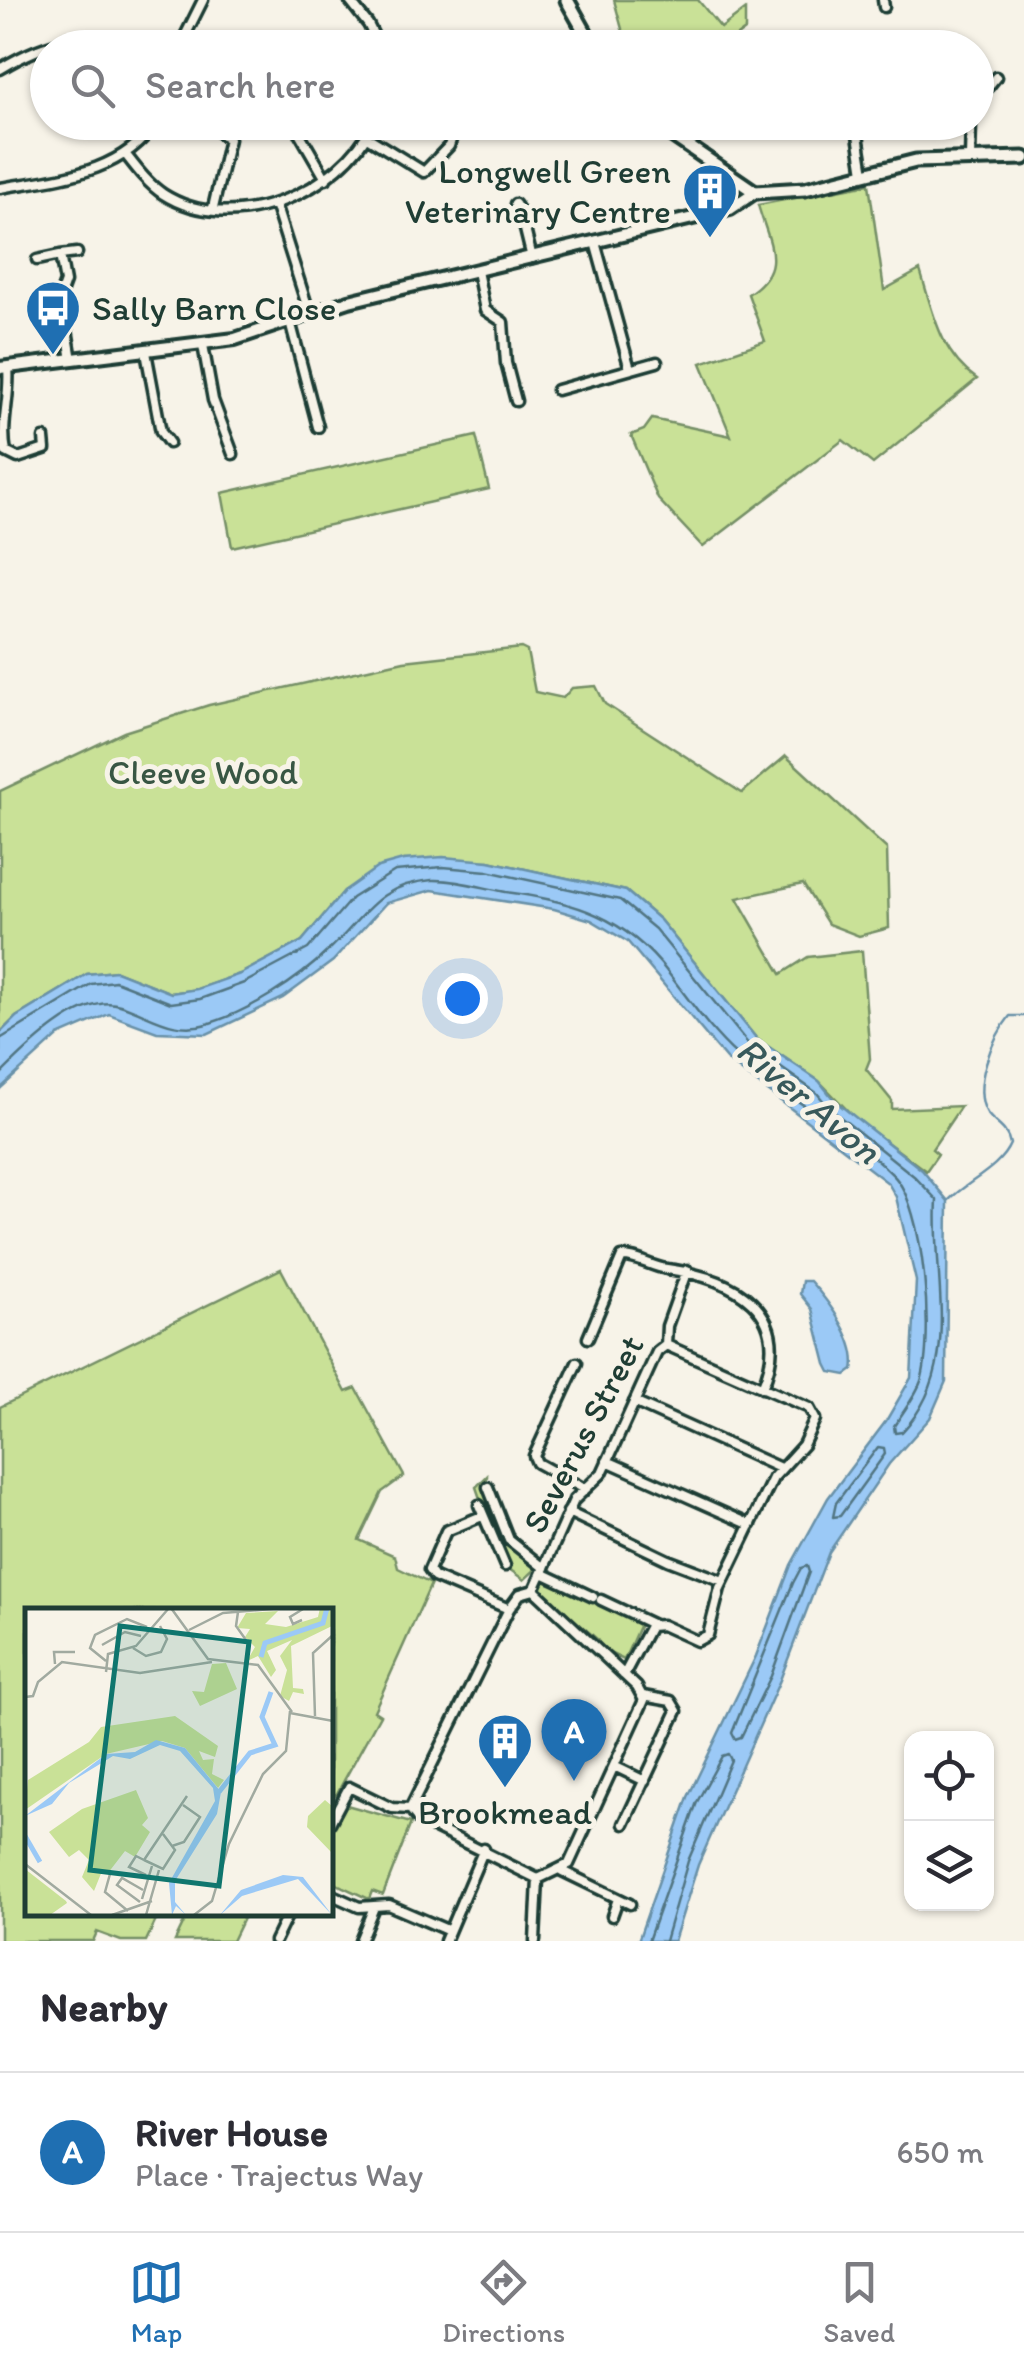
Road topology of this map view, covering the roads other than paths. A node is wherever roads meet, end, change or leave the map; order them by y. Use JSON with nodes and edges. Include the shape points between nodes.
{"nodes":[{"id":1,"x":203,"y":0,"type":"edge"},
{"id":2,"x":348,"y":0,"type":"edge"},
{"id":3,"x":567,"y":0,"type":"edge"},
{"id":4,"x":188,"y":30,"type":"edge"},
{"id":5,"x":371,"y":30,"type":"edge"},
{"id":6,"x":584,"y":30,"type":"edge"},
{"id":7,"x":30,"y":51,"type":"edge"},
{"id":8,"x":0,"y":69,"type":"edge"},
{"id":9,"x":140,"y":140,"type":"edge"},
{"id":10,"x":229,"y":140,"type":"edge"},
{"id":11,"x":303,"y":140,"type":"edge"},
{"id":12,"x":365,"y":140,"type":"edge"},
{"id":13,"x":373,"y":140,"type":"edge"},
{"id":14,"x":452,"y":140,"type":"edge"},
{"id":15,"x":679,"y":140,"type":"edge"},
{"id":16,"x":859,"y":140,"type":"edge"},
{"id":17,"x":970,"y":140,"type":"edge"},
{"id":18,"x":126,"y":156,"type":"junction"},
{"id":19,"x":970,"y":158,"type":"junction"},
{"id":20,"x":1024,"y":158,"type":"edge"},
{"id":21,"x":864,"y":173,"type":"junction"},
{"id":22,"x":326,"y":179,"type":"junction"},
{"id":23,"x":0,"y":188,"type":"edge"},
{"id":24,"x":755,"y":192,"type":"junction"},
{"id":25,"x":275,"y":204,"type":"junction"},
{"id":26,"x":515,"y":204,"type":"dead end"},
{"id":27,"x":213,"y":208,"type":"junction"},
{"id":28,"x":595,"y":242,"type":"junction"},
{"id":29,"x":77,"y":252,"type":"dead end"},
{"id":30,"x":60,"y":256,"type":"junction"},
{"id":31,"x":532,"y":258,"type":"junction"},
{"id":32,"x":37,"y":260,"type":"dead end"},
{"id":33,"x":477,"y":271,"type":"junction"},
{"id":34,"x":310,"y":314,"type":"junction"},
{"id":35,"x":290,"y":322,"type":"junction"},
{"id":36,"x":202,"y":345,"type":"junction"},
{"id":37,"x":146,"y":352,"type":"junction"},
{"id":38,"x":72,"y":360,"type":"junction"},
{"id":39,"x":657,"y":362,"type":"dead end"},
{"id":40,"x":4,"y":367,"type":"edge"},
{"id":41,"x":630,"y":369,"type":"junction"},
{"id":42,"x":557,"y":390,"type":"dead end"},
{"id":43,"x":516,"y":401,"type":"dead end"},
{"id":44,"x":318,"y":427,"type":"dead end"},
{"id":45,"x":44,"y":438,"type":"dead end"},
{"id":46,"x":169,"y":443,"type":"dead end"},
{"id":47,"x":233,"y":454,"type":"dead end"},
{"id":48,"x":688,"y":1270,"type":"junction"},
{"id":49,"x":588,"y":1338,"type":"dead end"},
{"id":50,"x":666,"y":1346,"type":"junction"},
{"id":51,"x":576,"y":1363,"type":"dead end"},
{"id":52,"x":762,"y":1388,"type":"junction"},
{"id":53,"x":634,"y":1402,"type":"junction"},
{"id":54,"x":607,"y":1461,"type":"junction"},
{"id":55,"x":780,"y":1468,"type":"junction"},
{"id":56,"x":488,"y":1487,"type":"dead end"},
{"id":57,"x":583,"y":1488,"type":"junction"},
{"id":58,"x":479,"y":1505,"type":"dead end"},
{"id":59,"x":568,"y":1512,"type":"junction"},
{"id":60,"x":482,"y":1516,"type":"junction"},
{"id":61,"x":752,"y":1524,"type":"junction"},
{"id":62,"x":505,"y":1566,"type":"dead end"},
{"id":63,"x":543,"y":1570,"type":"junction"},
{"id":64,"x":724,"y":1581,"type":"junction"},
{"id":65,"x":534,"y":1590,"type":"junction"},
{"id":66,"x":509,"y":1609,"type":"junction"},
{"id":67,"x":654,"y":1625,"type":"junction"},
{"id":68,"x":624,"y":1675,"type":"junction"},
{"id":69,"x":643,"y":1696,"type":"junction"},
{"id":70,"x":614,"y":1766,"type":"junction"},
{"id":71,"x":645,"y":1780,"type":"junction"},
{"id":72,"x":410,"y":1809,"type":"junction"},
{"id":73,"x":332,"y":1819,"type":"edge"},
{"id":74,"x":624,"y":1824,"type":"dead end"},
{"id":75,"x":484,"y":1850,"type":"junction"},
{"id":76,"x":562,"y":1871,"type":"junction"},
{"id":77,"x":538,"y":1879,"type":"junction"},
{"id":78,"x":332,"y":1895,"type":"edge"},
{"id":79,"x":618,"y":1900,"type":"junction"},
{"id":80,"x":630,"y":1904,"type":"dead end"},
{"id":81,"x":374,"y":1907,"type":"junction"},
{"id":82,"x":287,"y":1916,"type":"edge"},
{"id":83,"x":612,"y":1916,"type":"dead end"},
{"id":84,"x":447,"y":1930,"type":"junction"},
{"id":85,"x":275,"y":1941,"type":"edge"},
{"id":86,"x":360,"y":1941,"type":"edge"},
{"id":87,"x":445,"y":1941,"type":"edge"},
{"id":88,"x":535,"y":1941,"type":"edge"}],
"edges":[{"from":1,"to":4,"type":"street"},
{"from":2,"to":5,"type":"street"},
{"from":3,"to":6,"type":"main road"},
{"from":7,"to":8,"type":"street"},
{"from":9,"to":18,"type":"street"},
{"from":10,"to":27,"type":"street"},
{"from":11,"to":22,"type":"street"},
{"from":12,"to":22,"type":"street"},
{"from":13,"to":14,"type":"street","via":[[424,172]]},
{"from":15,"to":24,"type":"main road"},
{"from":16,"to":21,"type":"street"},
{"from":17,"to":19,"type":"street"},
{"from":18,"to":23,"type":"street","via":[[104,167]]},
{"from":18,"to":27,"type":"street","via":[[165,196]]},
{"from":19,"to":20,"type":"main road"},
{"from":19,"to":21,"type":"main road","via":[[916,160]]},
{"from":21,"to":24,"type":"main road","via":[[787,192]]},
{"from":22,"to":25,"type":"street"},
{"from":24,"to":28,"type":"street","via":[[730,209]]},
{"from":25,"to":27,"type":"street"},
{"from":25,"to":34,"type":"street"},
{"from":26,"to":31,"type":"street","via":[[525,210]]},
{"from":28,"to":31,"type":"street"},
{"from":28,"to":41,"type":"street"},
{"from":29,"to":30,"type":"street"},
{"from":30,"to":32,"type":"street"},
{"from":30,"to":38,"type":"street"},
{"from":31,"to":33,"type":"street"},
{"from":33,"to":34,"type":"street"},
{"from":33,"to":43,"type":"street","via":[[486,310],[503,322]]},
{"from":34,"to":35,"type":"street"},
{"from":35,"to":36,"type":"street"},
{"from":35,"to":44,"type":"street"},
{"from":36,"to":37,"type":"street"},
{"from":36,"to":47,"type":"street"},
{"from":37,"to":38,"type":"street"},
{"from":37,"to":46,"type":"street","via":[[161,432]]},
{"from":38,"to":40,"type":"street"},
{"from":39,"to":41,"type":"street"},
{"from":40,"to":45,"type":"street","via":[[11,398],[3,426],[6,452],[18,458],[48,453]]},
{"from":41,"to":42,"type":"street"},
{"from":48,"to":49,"type":"street","via":[[622,1257]]},
{"from":48,"to":50,"type":"street","name":"Severus Street"},
{"from":48,"to":52,"type":"street","via":[[724,1282],[756,1308],[775,1357]]},
{"from":50,"to":52,"type":"street"},
{"from":50,"to":53,"type":"street","name":"Severus Street"},
{"from":51,"to":57,"type":"street","via":[[534,1456]]},
{"from":52,"to":55,"type":"street","via":[[814,1414],[803,1445]]},
{"from":53,"to":54,"type":"street","name":"Severus Street"},
{"from":53,"to":55,"type":"street"},
{"from":54,"to":57,"type":"street","name":"Severus Street"},
{"from":54,"to":61,"type":"street"},
{"from":55,"to":61,"type":"street"},
{"from":56,"to":63,"type":"street","name":"Severus Street","via":[[510,1540]]},
{"from":57,"to":59,"type":"street","name":"Severus Street"},
{"from":58,"to":60,"type":"street"},
{"from":59,"to":63,"type":"street","name":"Severus Street"},
{"from":59,"to":64,"type":"street"},
{"from":60,"to":62,"type":"street"},
{"from":60,"to":66,"type":"street","via":[[446,1531],[429,1570]]},
{"from":61,"to":64,"type":"street"},
{"from":63,"to":65,"type":"street","name":"Severus Street"},
{"from":63,"to":67,"type":"street"},
{"from":64,"to":67,"type":"street","via":[[704,1640]]},
{"from":65,"to":66,"type":"street","via":[[520,1594]]},
{"from":65,"to":68,"type":"street"},
{"from":66,"to":72,"type":"street"},
{"from":67,"to":68,"type":"street"},
{"from":68,"to":69,"type":"street"},
{"from":69,"to":70,"type":"street"},
{"from":69,"to":71,"type":"street","via":[[671,1702],[677,1711]]},
{"from":70,"to":71,"type":"street"},
{"from":70,"to":76,"type":"street"},
{"from":71,"to":74,"type":"street"},
{"from":72,"to":73,"type":"street","via":[[392,1808],[349,1787]]},
{"from":72,"to":75,"type":"street","via":[[419,1820]]},
{"from":75,"to":77,"type":"street"},
{"from":75,"to":84,"type":"street"},
{"from":76,"to":77,"type":"street"},
{"from":76,"to":79,"type":"street"},
{"from":77,"to":88,"type":"street"},
{"from":78,"to":81,"type":"street"},
{"from":79,"to":80,"type":"street"},
{"from":79,"to":83,"type":"street"},
{"from":81,"to":84,"type":"street","via":[[389,1905]]},
{"from":81,"to":86,"type":"street"},
{"from":82,"to":85,"type":"street"},
{"from":84,"to":87,"type":"street"}]}
